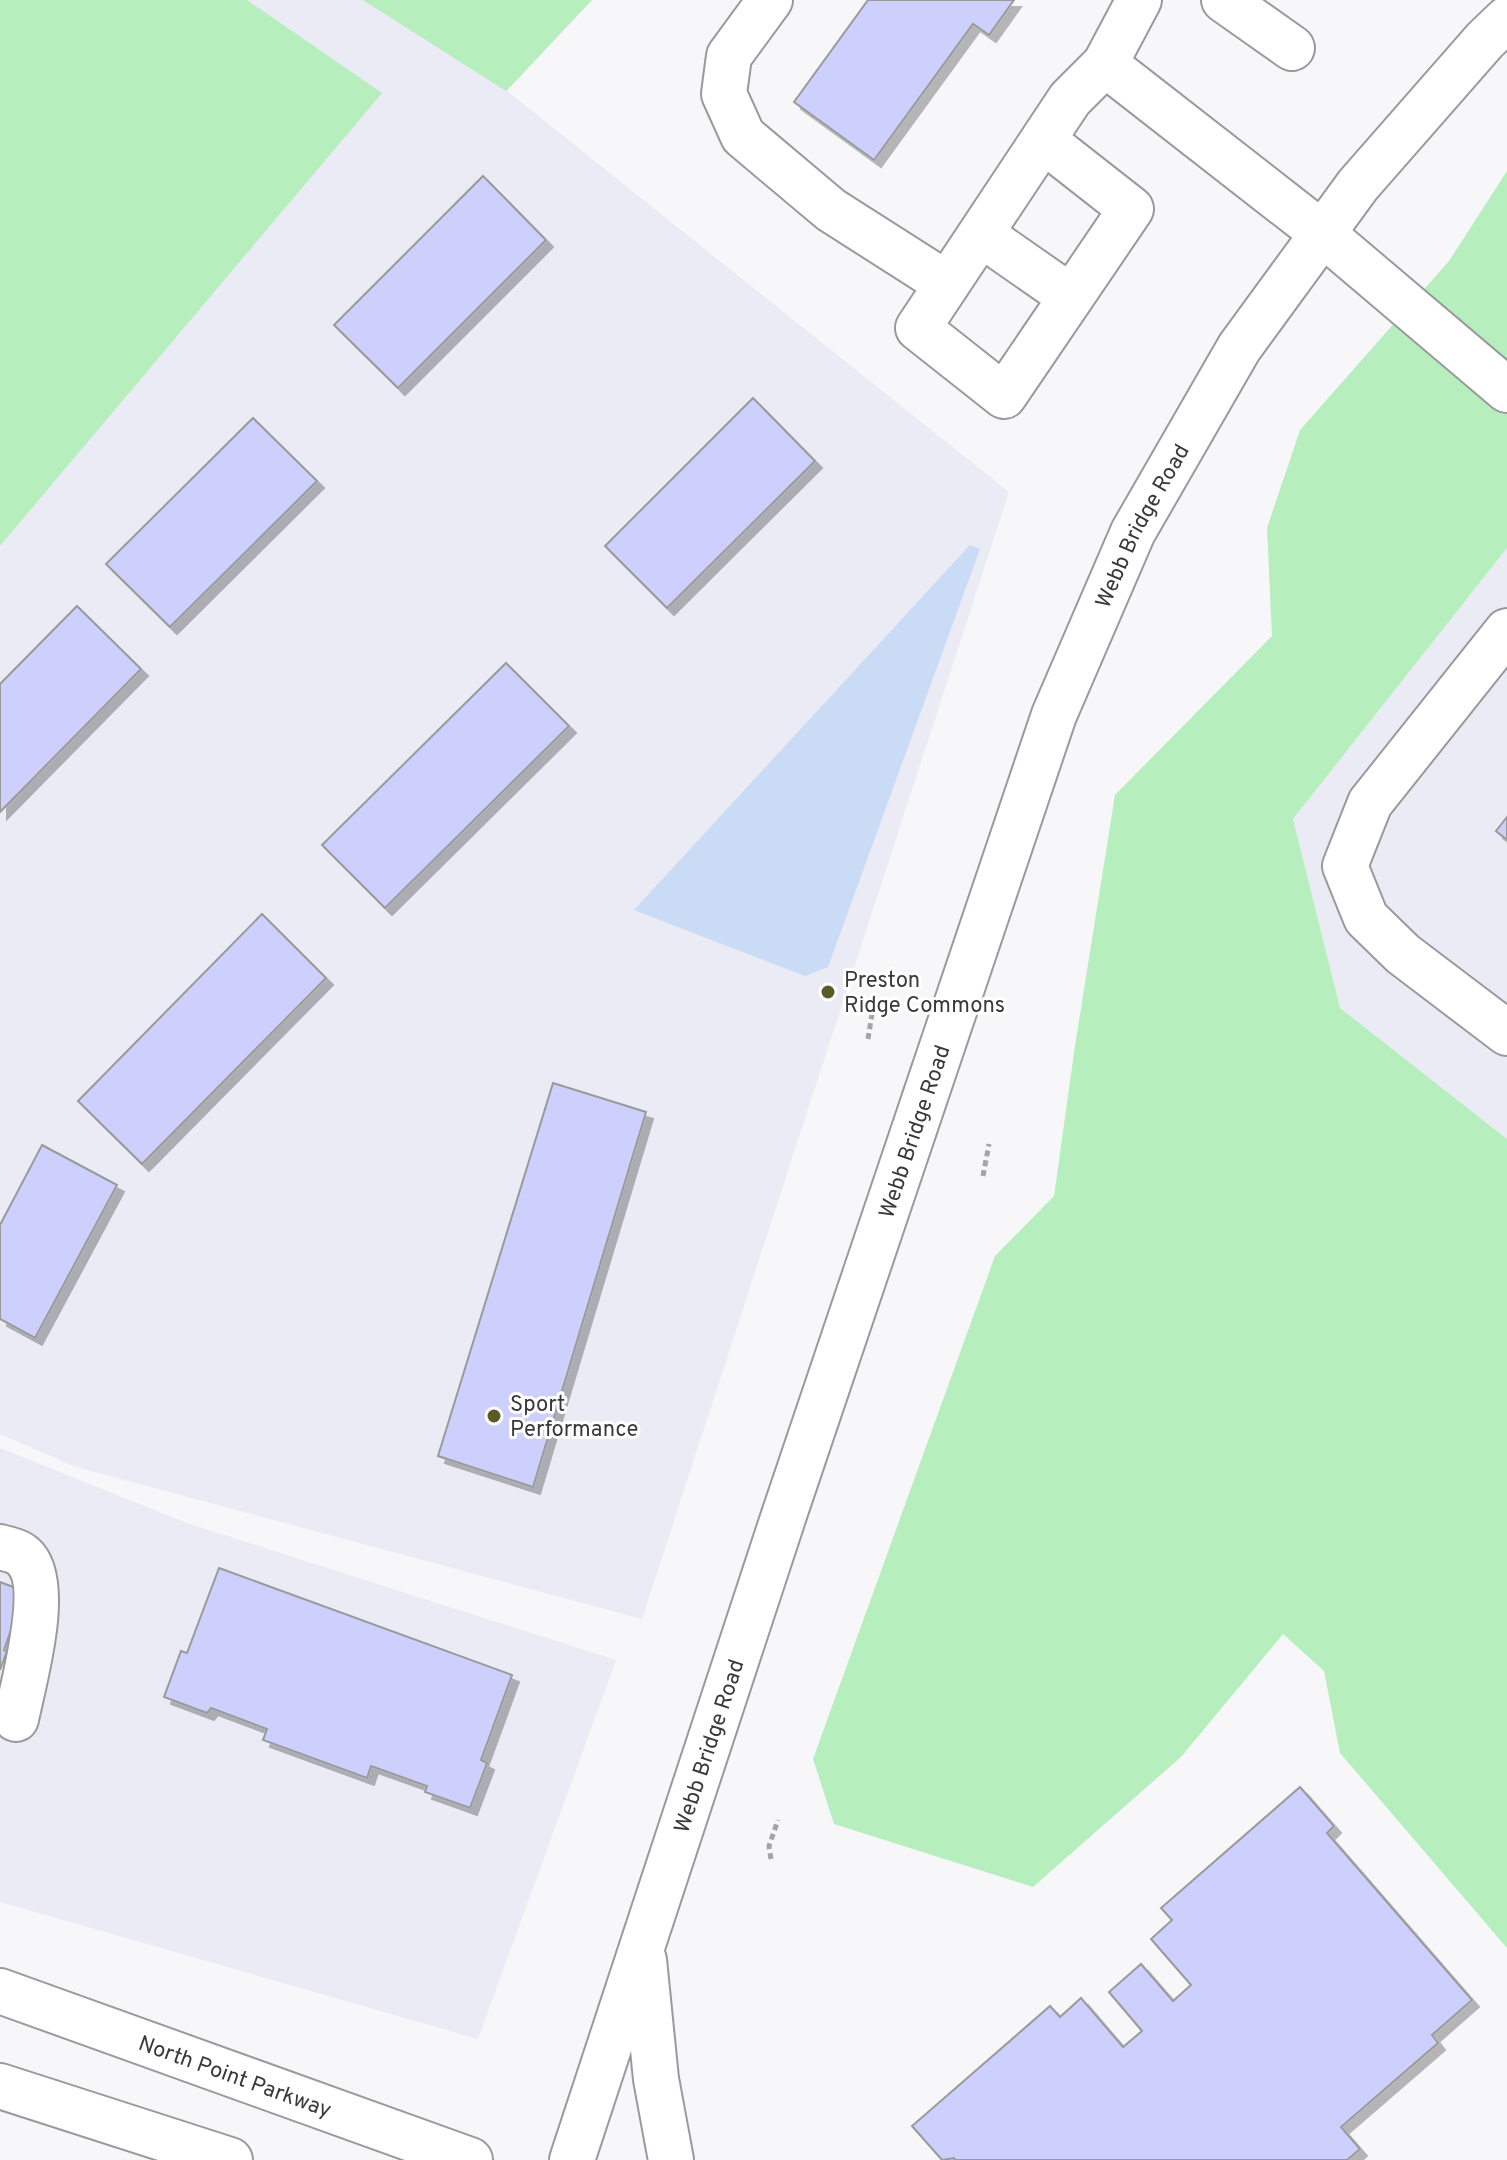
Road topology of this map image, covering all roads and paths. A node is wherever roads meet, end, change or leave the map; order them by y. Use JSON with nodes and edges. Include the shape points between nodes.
{"nodes":[{"id":1,"x":770,"y":0,"type":"edge"},
{"id":2,"x":1139,"y":0,"type":"edge"},
{"id":3,"x":1224,"y":0,"type":"edge"},
{"id":4,"x":1507,"y":19,"type":"edge"},
{"id":5,"x":1292,"y":48,"type":"dead end"},
{"id":6,"x":1105,"y":64,"type":"junction"},
{"id":7,"x":1043,"y":140,"type":"junction"},
{"id":8,"x":1323,"y":234,"type":"junction"},
{"id":9,"x":982,"y":235,"type":"junction"},
{"id":10,"x":947,"y":284,"type":"junction"},
{"id":11,"x":1071,"y":297,"type":"junction"},
{"id":12,"x":1507,"y":390,"type":"edge"},
{"id":13,"x":1507,"y":631,"type":"edge"},
{"id":14,"x":872,"y":1014,"type":"dead end"},
{"id":15,"x":1507,"y":1033,"type":"edge"},
{"id":16,"x":868,"y":1039,"type":"dead end"},
{"id":17,"x":989,"y":1144,"type":"dead end"},
{"id":18,"x":983,"y":1176,"type":"dead end"},
{"id":19,"x":0,"y":1547,"type":"edge"},
{"id":20,"x":16,"y":1719,"type":"dead end"},
{"id":21,"x":778,"y":1820,"type":"dead end"},
{"id":22,"x":771,"y":1859,"type":"dead end"},
{"id":23,"x":642,"y":1942,"type":"junction"},
{"id":24,"x":0,"y":1991,"type":"edge"},
{"id":25,"x":0,"y":2086,"type":"edge"},
{"id":26,"x":230,"y":2160,"type":"edge"},
{"id":27,"x":470,"y":2160,"type":"edge"},
{"id":28,"x":572,"y":2160,"type":"edge"},
{"id":29,"x":671,"y":2160,"type":"edge"}],
"edges":[{"from":1,"to":10,"type":"street","via":[[729,56],[724,94],[743,136],[831,210]]},
{"from":2,"to":6,"type":"street"},
{"from":3,"to":5,"type":"street"},
{"from":4,"to":8,"type":"street","name":"Webb Bridge Road","via":[[1358,185]]},
{"from":6,"to":7,"type":"street","via":[[1070,99]]},
{"from":6,"to":8,"type":"street"},
{"from":7,"to":9,"type":"street"},
{"from":7,"to":11,"type":"street","via":[[1131,209]]},
{"from":8,"to":12,"type":"street"},
{"from":8,"to":23,"type":"street","name":"Webb Bridge Road","via":[[1239,348],[1133,532],[1054,715]]},
{"from":9,"to":10,"type":"street"},
{"from":9,"to":11,"type":"street"},
{"from":10,"to":11,"type":"street","via":[[918,328],[1004,396]]},
{"from":13,"to":15,"type":"street","via":[[1370,803],[1345,866],[1366,918],[1403,954]]},
{"from":14,"to":16,"type":"path"},
{"from":17,"to":18,"type":"path"},
{"from":19,"to":20,"type":"street","via":[[22,1555],[31,1567],[36,1594]]},
{"from":21,"to":22,"type":"path","via":[[769,1846]]},
{"from":23,"to":28,"type":"street","name":"Webb Bridge Road"},
{"from":23,"to":29,"type":"street","via":[[656,2079]]},
{"from":24,"to":27,"type":"street","name":"North Point Parkway"},
{"from":25,"to":26,"type":"street"}]}
